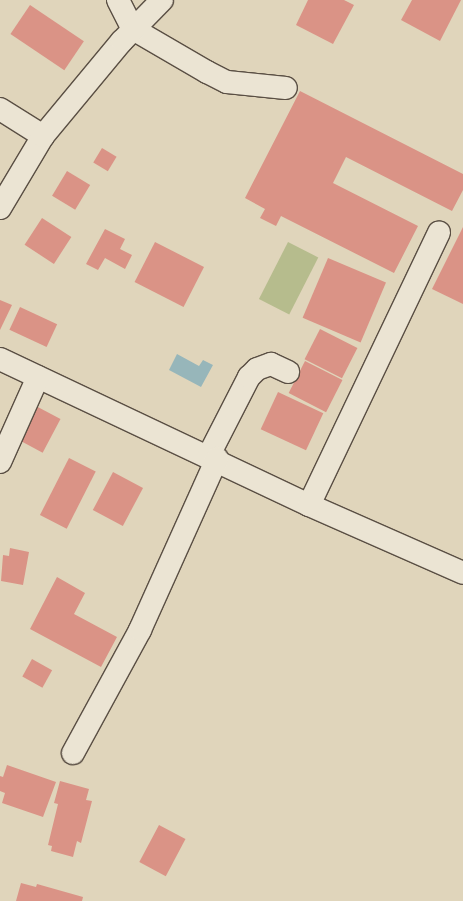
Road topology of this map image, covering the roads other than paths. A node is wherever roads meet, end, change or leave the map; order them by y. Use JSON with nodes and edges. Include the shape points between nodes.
{"nodes":[{"id":1,"x":100,"y":0,"type":"edge"},
{"id":2,"x":113,"y":0,"type":"edge"},
{"id":3,"x":118,"y":0,"type":"edge"},
{"id":4,"x":162,"y":0,"type":"edge"},
{"id":5,"x":133,"y":29,"type":"junction"},
{"id":6,"x":286,"y":88,"type":"dead end"},
{"id":7,"x":0,"y":109,"type":"edge"},
{"id":8,"x":43,"y":136,"type":"junction"},
{"id":9,"x":0,"y":208,"type":"edge"},
{"id":10,"x":439,"y":232,"type":"dead end"},
{"id":11,"x":0,"y":359,"type":"edge"},
{"id":12,"x":288,"y":372,"type":"dead end"},
{"id":13,"x":38,"y":377,"type":"junction"},
{"id":14,"x":213,"y":457,"type":"junction"},
{"id":15,"x":0,"y":462,"type":"edge"},
{"id":16,"x":309,"y":505,"type":"junction"},
{"id":17,"x":463,"y":573,"type":"edge"},
{"id":18,"x":73,"y":753,"type":"dead end"}],
"edges":[{"from":1,"to":2,"type":"street"},
{"from":3,"to":5,"type":"street"},
{"from":4,"to":5,"type":"street"},
{"from":5,"to":6,"type":"street","via":[[227,82]]},
{"from":5,"to":8,"type":"street"},
{"from":7,"to":8,"type":"street"},
{"from":8,"to":9,"type":"street"},
{"from":10,"to":16,"type":"street"},
{"from":11,"to":13,"type":"street"},
{"from":12,"to":14,"type":"street","via":[[272,364],[257,368],[249,377]]},
{"from":13,"to":14,"type":"street"},
{"from":13,"to":15,"type":"street"},
{"from":14,"to":16,"type":"street"},
{"from":14,"to":18,"type":"street","via":[[140,630]]},
{"from":16,"to":17,"type":"street"}]}
